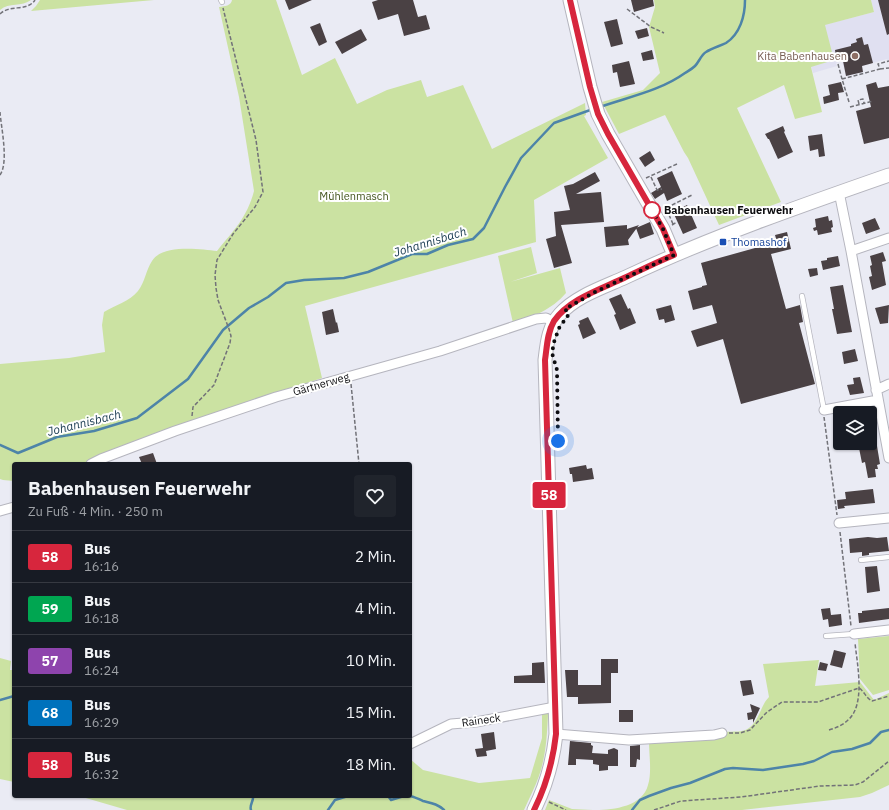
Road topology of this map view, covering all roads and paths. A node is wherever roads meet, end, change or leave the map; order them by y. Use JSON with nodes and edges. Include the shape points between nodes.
{"nodes":[{"id":1,"x":35,"y":0,"type":"edge"},
{"id":2,"x":570,"y":0,"type":"edge"},
{"id":3,"x":222,"y":1,"type":"edge"},
{"id":4,"x":627,"y":8,"type":"dead end"},
{"id":5,"x":0,"y":14,"type":"edge"},
{"id":6,"x":664,"y":33,"type":"dead end"},
{"id":7,"x":889,"y":61,"type":"edge"},
{"id":8,"x":838,"y":64,"type":"dead end"},
{"id":9,"x":889,"y":68,"type":"edge"},
{"id":10,"x":880,"y":70,"type":"junction"},
{"id":11,"x":842,"y":78,"type":"junction"},
{"id":12,"x":874,"y":101,"type":"dead end"},
{"id":13,"x":848,"y":102,"type":"dead end"},
{"id":14,"x":864,"y":103,"type":"junction"},
{"id":15,"x":859,"y":104,"type":"junction"},
{"id":16,"x":850,"y":107,"type":"dead end"},
{"id":17,"x":0,"y":112,"type":"edge"},
{"id":18,"x":677,"y":164,"type":"dead end"},
{"id":19,"x":0,"y":175,"type":"edge"},
{"id":20,"x":889,"y":175,"type":"edge"},
{"id":21,"x":651,"y":176,"type":"junction"},
{"id":22,"x":642,"y":180,"type":"dead end"},
{"id":23,"x":662,"y":189,"type":"dead end"},
{"id":24,"x":839,"y":192,"type":"junction"},
{"id":25,"x":692,"y":195,"type":"dead end"},
{"id":26,"x":673,"y":224,"type":"dead end"},
{"id":27,"x":889,"y":238,"type":"edge"},
{"id":28,"x":851,"y":251,"type":"junction"},
{"id":29,"x":674,"y":255,"type":"junction"},
{"id":30,"x":802,"y":296,"type":"dead end"},
{"id":31,"x":554,"y":322,"type":"junction"},
{"id":32,"x":350,"y":376,"type":"junction"},
{"id":33,"x":889,"y":384,"type":"edge"},
{"id":34,"x":876,"y":390,"type":"junction"},
{"id":35,"x":878,"y":400,"type":"junction"},
{"id":36,"x":824,"y":410,"type":"junction"},
{"id":37,"x":190,"y":426,"type":"junction"},
{"id":38,"x":889,"y":458,"type":"edge"},
{"id":39,"x":94,"y":462,"type":"edge"},
{"id":40,"x":359,"y":462,"type":"edge"},
{"id":41,"x":12,"y":508,"type":"edge"},
{"id":42,"x":0,"y":511,"type":"edge"},
{"id":43,"x":889,"y":518,"type":"edge"},
{"id":44,"x":839,"y":523,"type":"junction"},
{"id":45,"x":889,"y":557,"type":"edge"},
{"id":46,"x":861,"y":560,"type":"dead end"},
{"id":47,"x":889,"y":630,"type":"edge"},
{"id":48,"x":854,"y":634,"type":"junction"},
{"id":49,"x":826,"y":636,"type":"dead end"},
{"id":50,"x":859,"y":688,"type":"junction"},
{"id":51,"x":889,"y":696,"type":"edge"},
{"id":52,"x":555,"y":707,"type":"junction"},
{"id":53,"x":829,"y":730,"type":"dead end"},
{"id":54,"x":722,"y":733,"type":"joint"},
{"id":55,"x":556,"y":734,"type":"junction"},
{"id":56,"x":412,"y":743,"type":"edge"},
{"id":57,"x":889,"y":762,"type":"edge"},
{"id":58,"x":540,"y":798,"type":"junction"},
{"id":59,"x":534,"y":810,"type":"edge"},
{"id":60,"x":566,"y":810,"type":"edge"},
{"id":61,"x":654,"y":810,"type":"edge"}],
"edges":[{"from":1,"to":5,"type":"path","via":[[30,6],[6,10]]},
{"from":2,"to":29,"type":"main road","via":[[598,114],[663,229]]},
{"from":3,"to":37,"type":"path","via":[[256,140],[263,192],[217,260],[216,288],[231,336],[230,343],[214,385],[193,407]]},
{"from":4,"to":6,"type":"path","via":[[651,27]]},
{"from":7,"to":10,"type":"path","via":[[878,64]]},
{"from":8,"to":11,"type":"path"},
{"from":9,"to":10,"type":"path"},
{"from":10,"to":11,"type":"path"},
{"from":11,"to":13,"type":"path"},
{"from":12,"to":14,"type":"path"},
{"from":14,"to":15,"type":"path"},
{"from":14,"to":15,"type":"path","via":[[863,99],[858,100]]},
{"from":15,"to":16,"type":"path"},
{"from":17,"to":19,"type":"path","via":[[4,156]]},
{"from":18,"to":21,"type":"path"},
{"from":20,"to":24,"type":"main road"},
{"from":21,"to":22,"type":"path"},
{"from":21,"to":23,"type":"path","via":[[657,190]]},
{"from":24,"to":28,"type":"street"},
{"from":24,"to":29,"type":"main road"},
{"from":25,"to":26,"type":"path","via":[[666,208]]},
{"from":27,"to":28,"type":"street"},
{"from":28,"to":34,"type":"street"},
{"from":29,"to":31,"type":"main road","via":[[595,292],[565,310]]},
{"from":30,"to":36,"type":"lane"},
{"from":31,"to":32,"type":"street","name":"Gärtnerweg","via":[[546,318],[536,319],[440,351]]},
{"from":31,"to":52,"type":"main road","via":[[548,338],[545,360]]},
{"from":32,"to":37,"type":"street","name":"Gärtnerweg","via":[[276,397]]},
{"from":32,"to":40,"type":"path"},
{"from":33,"to":34,"type":"street"},
{"from":34,"to":35,"type":"street"},
{"from":35,"to":36,"type":"street"},
{"from":35,"to":38,"type":"street"},
{"from":36,"to":44,"type":"path"},
{"from":37,"to":39,"type":"street","name":"Gärtnerweg"},
{"from":41,"to":42,"type":"street"},
{"from":43,"to":44,"type":"street"},
{"from":44,"to":48,"type":"path","via":[[851,630]]},
{"from":45,"to":46,"type":"lane"},
{"from":47,"to":48,"type":"street"},
{"from":48,"to":49,"type":"lane"},
{"from":48,"to":50,"type":"path"},
{"from":50,"to":51,"type":"path","via":[[872,701]]},
{"from":50,"to":53,"type":"path","via":[[850,720]]},
{"from":50,"to":54,"type":"path","via":[[818,702],[782,702],[767,712],[750,730]]},
{"from":52,"to":55,"type":"main road"},
{"from":52,"to":56,"type":"street","name":"Raineck","via":[[476,722],[451,724]]},
{"from":54,"to":55,"type":"street","via":[[629,740]]},
{"from":55,"to":58,"type":"main road","via":[[552,760]]},
{"from":57,"to":61,"type":"path","via":[[855,785],[820,786],[681,802]]},
{"from":58,"to":59,"type":"main road"},
{"from":58,"to":60,"type":"path"}]}
